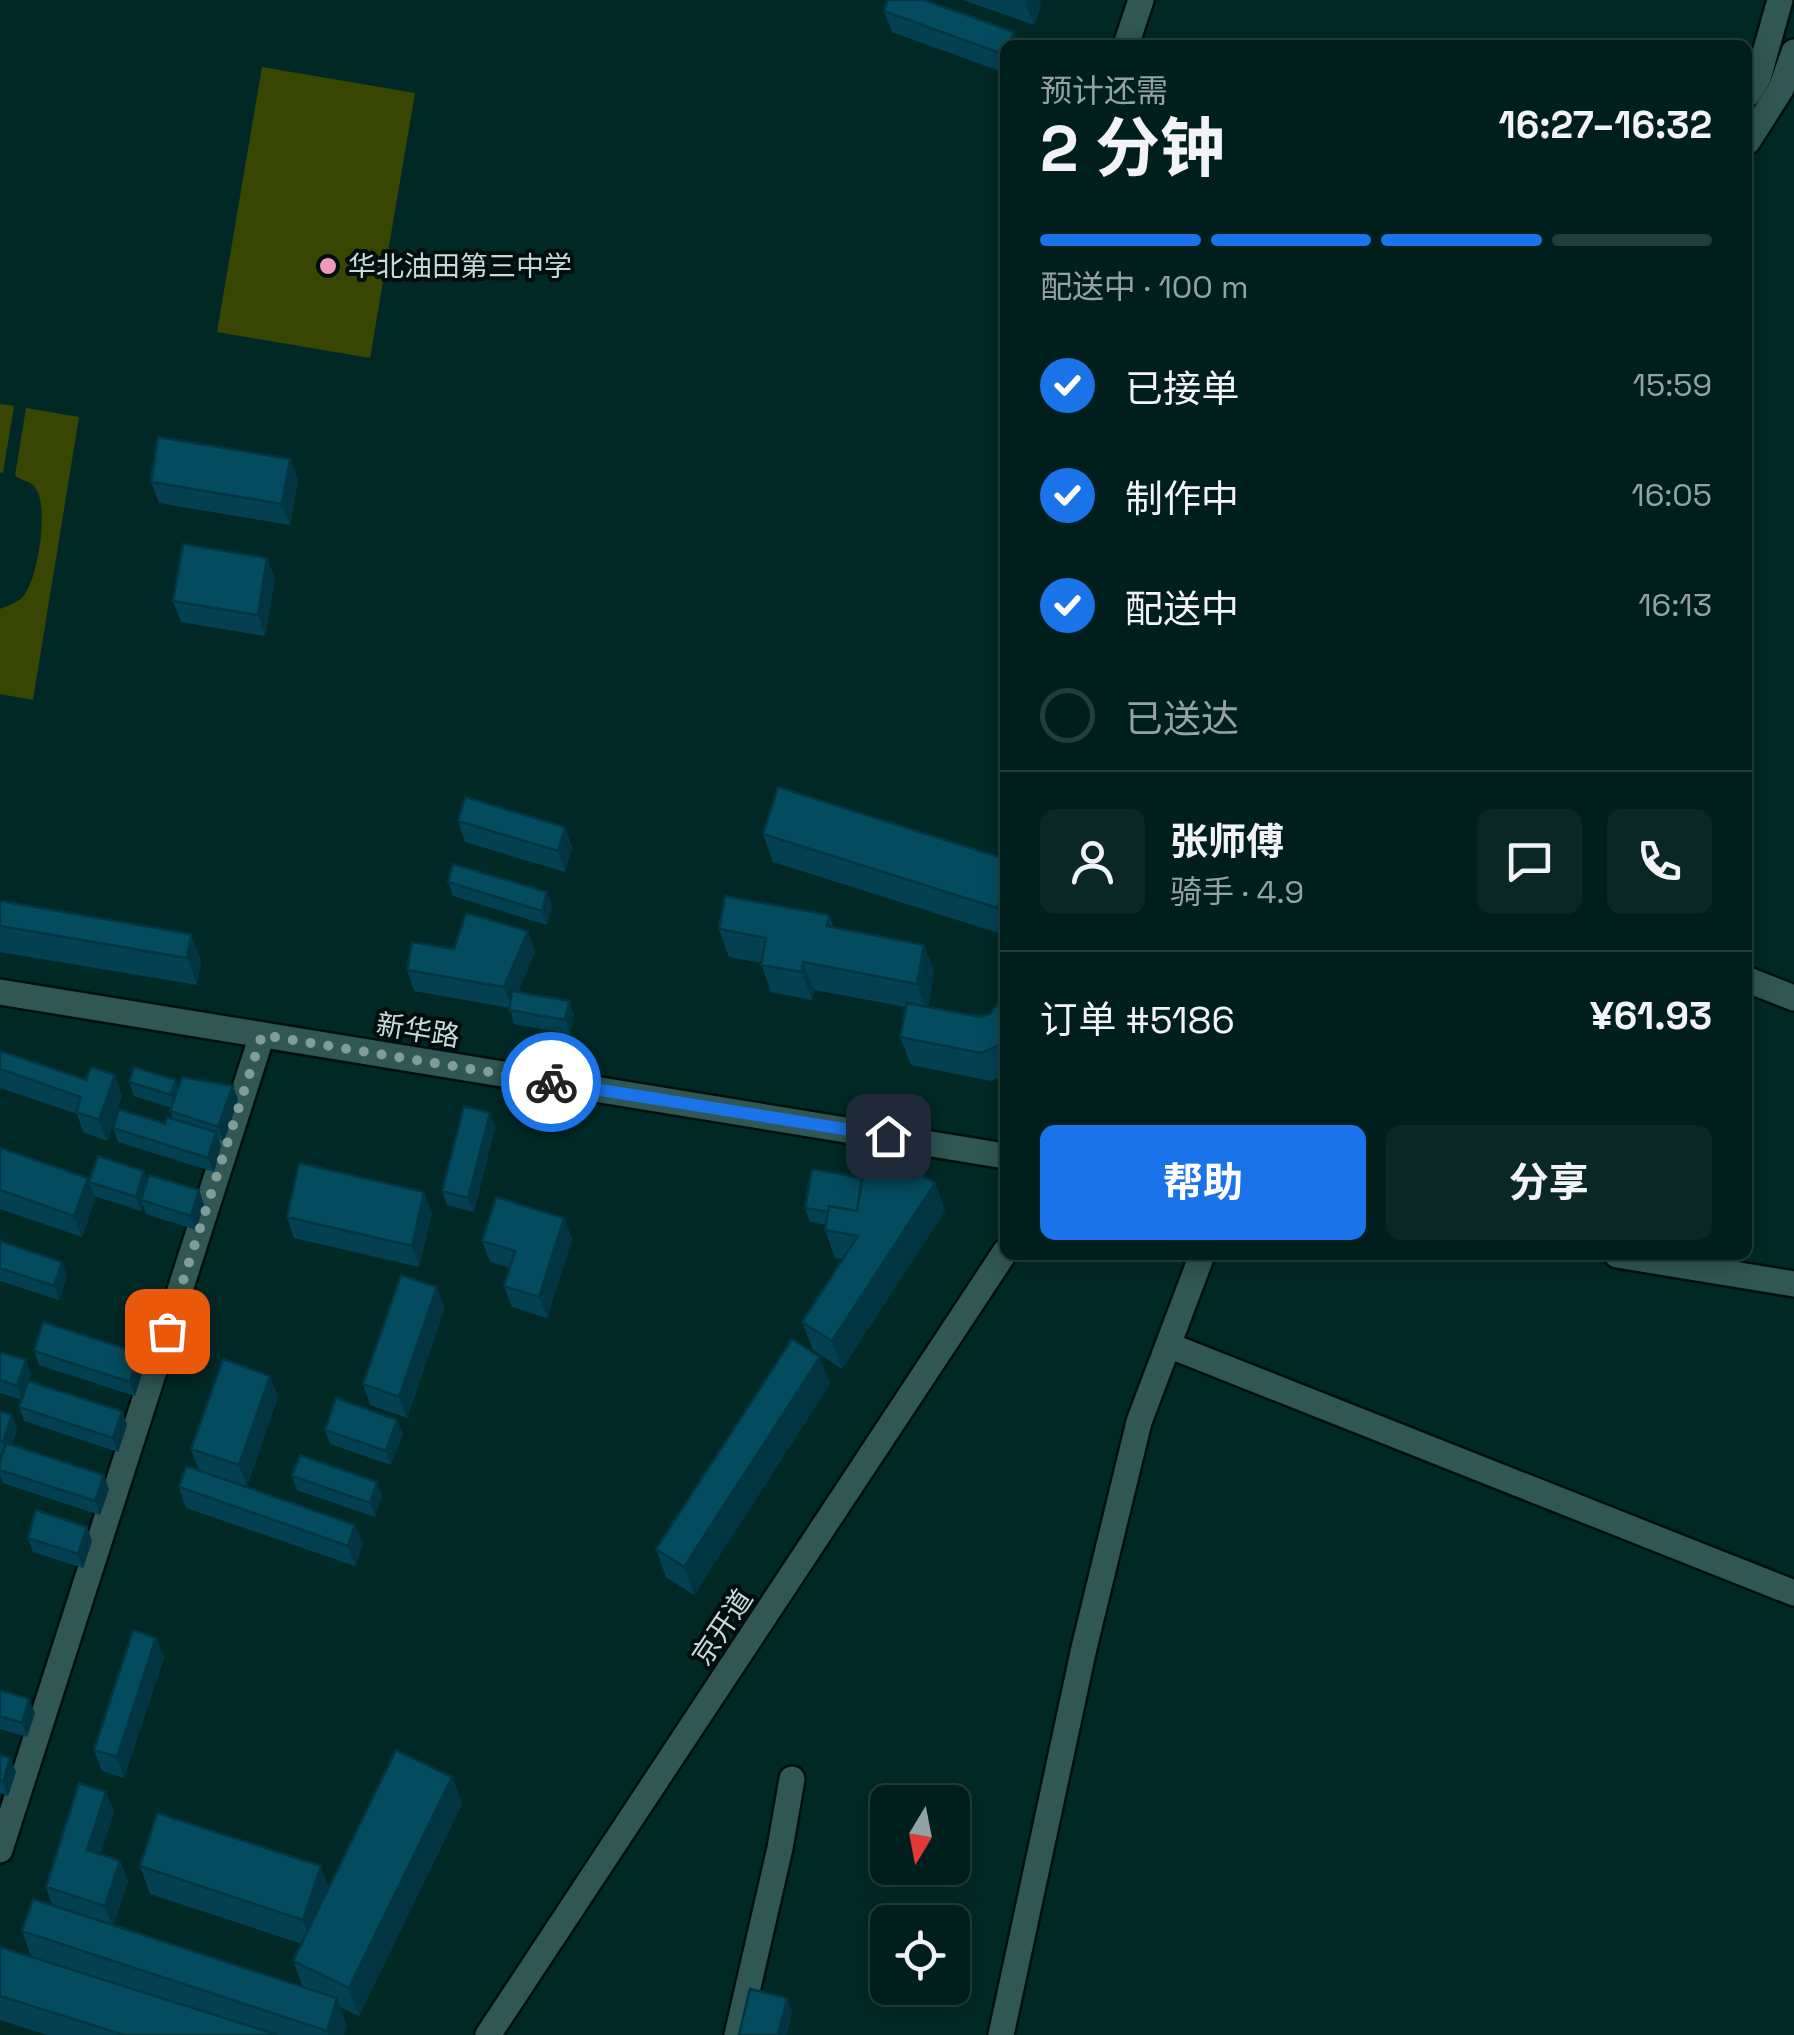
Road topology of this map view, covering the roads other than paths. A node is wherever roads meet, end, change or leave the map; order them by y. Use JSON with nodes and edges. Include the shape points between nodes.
{"nodes":[{"id":1,"x":1141,"y":0,"type":"edge"},
{"id":2,"x":1780,"y":0,"type":"edge"},
{"id":3,"x":1128,"y":40,"type":"edge"},
{"id":4,"x":1794,"y":52,"type":"edge"},
{"id":5,"x":1752,"y":88,"type":"edge"},
{"id":6,"x":1752,"y":135,"type":"edge"},
{"id":7,"x":1752,"y":982,"type":"edge"},
{"id":8,"x":0,"y":992,"type":"edge"},
{"id":9,"x":1794,"y":998,"type":"edge"},
{"id":10,"x":262,"y":1035,"type":"junction"},
{"id":11,"x":1000,"y":1155,"type":"edge"},
{"id":12,"x":1000,"y":1260,"type":"edge"},
{"id":13,"x":1200,"y":1260,"type":"edge"},
{"id":14,"x":1648,"y":1260,"type":"edge"},
{"id":15,"x":1794,"y":1284,"type":"edge"},
{"id":16,"x":1168,"y":1345,"type":"junction"},
{"id":17,"x":1794,"y":1593,"type":"edge"},
{"id":18,"x":792,"y":1780,"type":"dead end"},
{"id":19,"x":0,"y":1850,"type":"edge"},
{"id":20,"x":488,"y":2035,"type":"edge"},
{"id":21,"x":737,"y":2035,"type":"edge"},
{"id":22,"x":1000,"y":2035,"type":"edge"}],
"edges":[{"from":1,"to":3,"type":"street"},
{"from":2,"to":5,"type":"street"},
{"from":4,"to":6,"type":"street","via":[[1781,89]]},
{"from":7,"to":9,"type":"street"},
{"from":8,"to":10,"type":"street","name":"新华路"},
{"from":10,"to":11,"type":"street","name":"新华路"},
{"from":10,"to":19,"type":"street"},
{"from":12,"to":20,"type":"street","name":"京开道"},
{"from":13,"to":16,"type":"street"},
{"from":14,"to":15,"type":"street"},
{"from":16,"to":17,"type":"street"},
{"from":16,"to":22,"type":"street","via":[[1139,1422]]},
{"from":18,"to":21,"type":"street"}]}
